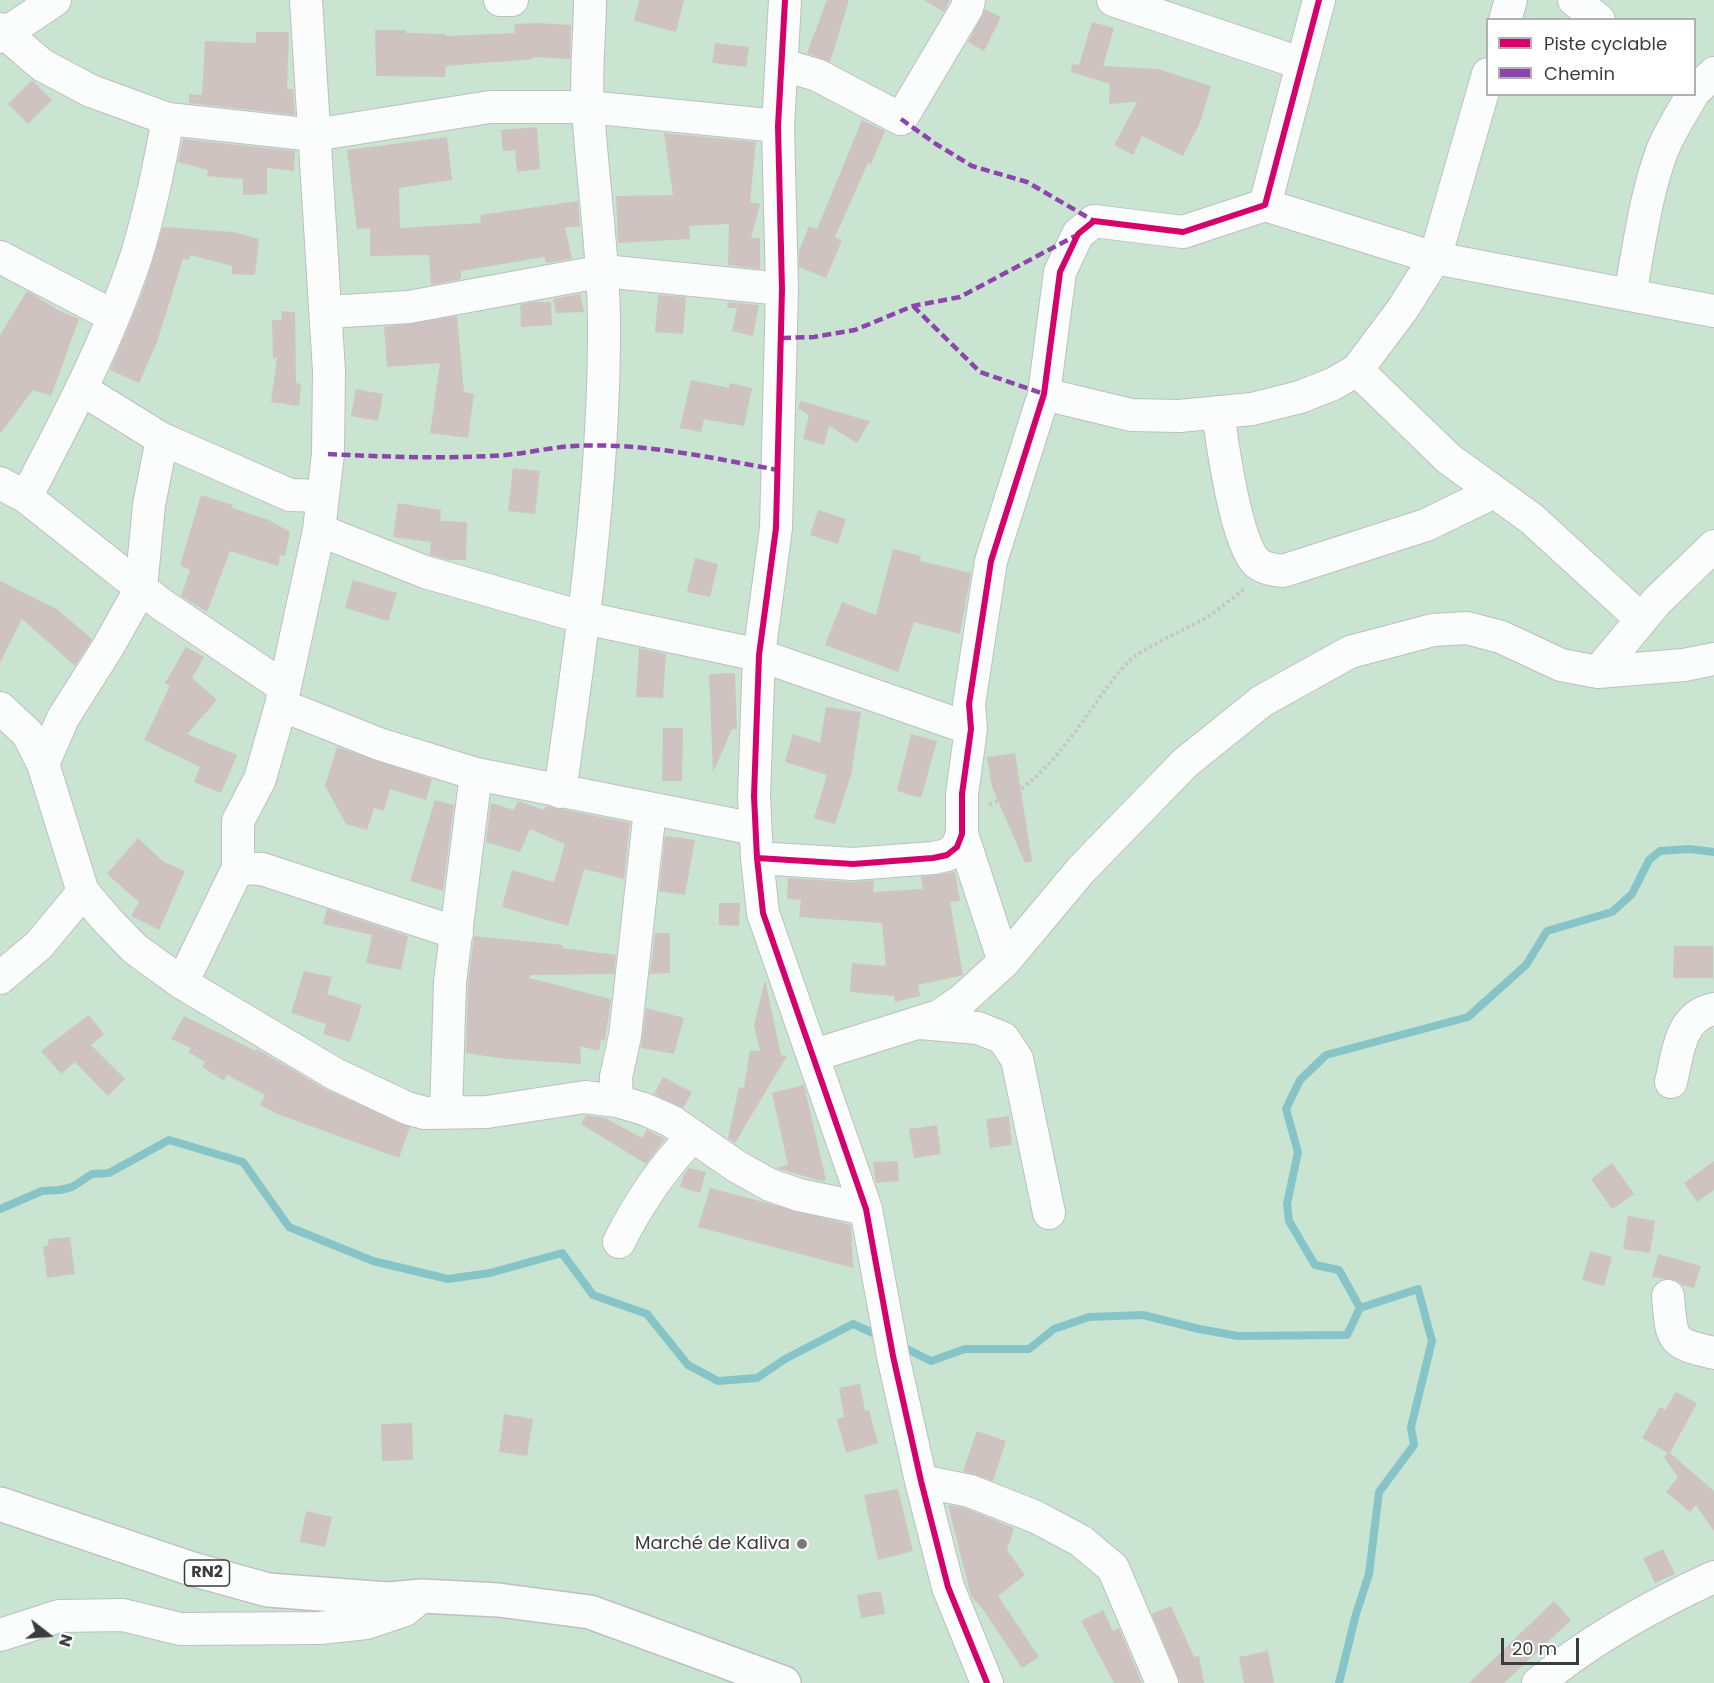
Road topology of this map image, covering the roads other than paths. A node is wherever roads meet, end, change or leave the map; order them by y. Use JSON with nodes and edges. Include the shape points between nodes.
{"nodes":[{"id":1,"x":55,"y":0,"type":"edge"},
{"id":2,"x":306,"y":0,"type":"edge"},
{"id":3,"x":500,"y":0,"type":"edge"},
{"id":4,"x":512,"y":0,"type":"edge"},
{"id":5,"x":590,"y":0,"type":"edge"},
{"id":6,"x":785,"y":0,"type":"edge"},
{"id":7,"x":969,"y":0,"type":"edge"},
{"id":8,"x":1113,"y":0,"type":"edge"},
{"id":9,"x":1318,"y":0,"type":"edge"},
{"id":10,"x":1511,"y":0,"type":"edge"},
{"id":11,"x":1574,"y":0,"type":"edge"},
{"id":12,"x":1506,"y":18,"type":"edge"},
{"id":13,"x":1596,"y":18,"type":"edge"},
{"id":14,"x":1,"y":33,"type":"edge"},
{"id":15,"x":1300,"y":63,"type":"junction"},
{"id":16,"x":783,"y":65,"type":"junction"},
{"id":17,"x":1486,"y":81,"type":"edge"},
{"id":18,"x":1695,"y":96,"type":"edge"},
{"id":19,"x":588,"y":107,"type":"junction"},
{"id":20,"x":168,"y":119,"type":"junction"},
{"id":21,"x":778,"y":126,"type":"junction"},
{"id":22,"x":314,"y":135,"type":"junction"},
{"id":23,"x":1265,"y":205,"type":"junction"},
{"id":24,"x":0,"y":258,"type":"edge"},
{"id":25,"x":1435,"y":258,"type":"junction"},
{"id":26,"x":604,"y":271,"type":"junction"},
{"id":27,"x":782,"y":289,"type":"junction"},
{"id":28,"x":1630,"y":295,"type":"junction"},
{"id":29,"x":1714,"y":311,"type":"edge"},
{"id":30,"x":328,"y":312,"type":"junction"},
{"id":31,"x":113,"y":316,"type":"junction"},
{"id":32,"x":1357,"y":370,"type":"junction"},
{"id":33,"x":81,"y":389,"type":"junction"},
{"id":34,"x":1044,"y":394,"type":"junction"},
{"id":35,"x":1218,"y":412,"type":"junction"},
{"id":36,"x":162,"y":439,"type":"junction"},
{"id":37,"x":13,"y":490,"type":"edge"},
{"id":38,"x":1494,"y":492,"type":"junction"},
{"id":39,"x":323,"y":496,"type":"junction"},
{"id":40,"x":319,"y":530,"type":"junction"},
{"id":41,"x":1714,"y":546,"type":"edge"},
{"id":42,"x":141,"y":588,"type":"junction"},
{"id":43,"x":585,"y":618,"type":"junction"},
{"id":44,"x":1641,"y":619,"type":"junction"},
{"id":45,"x":759,"y":656,"type":"junction"},
{"id":46,"x":1714,"y":659,"type":"edge"},
{"id":47,"x":1598,"y":672,"type":"junction"},
{"id":48,"x":282,"y":696,"type":"junction"},
{"id":49,"x":0,"y":708,"type":"edge"},
{"id":50,"x":971,"y":729,"type":"junction"},
{"id":51,"x":43,"y":764,"type":"junction"},
{"id":52,"x":476,"y":774,"type":"junction"},
{"id":53,"x":560,"y":792,"type":"junction"},
{"id":54,"x":650,"y":810,"type":"junction"},
{"id":55,"x":962,"y":823,"type":"junction"},
{"id":56,"x":756,"y":844,"type":"junction"},
{"id":57,"x":237,"y":868,"type":"junction"},
{"id":58,"x":83,"y":892,"type":"junction"},
{"id":59,"x":457,"y":933,"type":"junction"},
{"id":60,"x":1004,"y":962,"type":"junction"},
{"id":61,"x":0,"y":978,"type":"edge"},
{"id":62,"x":183,"y":983,"type":"junction"},
{"id":63,"x":1714,"y":1009,"type":"edge"},
{"id":64,"x":916,"y":1023,"type":"junction"},
{"id":65,"x":815,"y":1055,"type":"junction"},
{"id":66,"x":1671,"y":1082,"type":"dead end"},
{"id":67,"x":617,"y":1101,"type":"junction"},
{"id":68,"x":446,"y":1113,"type":"junction"},
{"id":69,"x":693,"y":1136,"type":"junction"},
{"id":70,"x":866,"y":1209,"type":"junction"},
{"id":71,"x":1049,"y":1213,"type":"dead end"},
{"id":72,"x":619,"y":1242,"type":"dead end"},
{"id":73,"x":1668,"y":1296,"type":"dead end"},
{"id":74,"x":1714,"y":1353,"type":"edge"},
{"id":75,"x":921,"y":1481,"type":"junction"},
{"id":76,"x":0,"y":1504,"type":"edge"},
{"id":77,"x":1714,"y":1577,"type":"edge"},
{"id":78,"x":422,"y":1596,"type":"junction"},
{"id":79,"x":0,"y":1635,"type":"edge"},
{"id":80,"x":784,"y":1683,"type":"edge"},
{"id":81,"x":987,"y":1683,"type":"edge"},
{"id":82,"x":1162,"y":1683,"type":"edge"},
{"id":83,"x":1538,"y":1683,"type":"edge"}],
"edges":[{"from":1,"to":14,"type":"street"},
{"from":2,"to":22,"type":"street"},
{"from":3,"to":4,"type":"street"},
{"from":5,"to":19,"type":"street"},
{"from":6,"to":16,"type":"street"},
{"from":7,"to":16,"type":"street","via":[[902,119],[817,75]]},
{"from":8,"to":15,"type":"street"},
{"from":9,"to":15,"type":"street"},
{"from":10,"to":12,"type":"street"},
{"from":11,"to":13,"type":"street"},
{"from":14,"to":20,"type":"street","via":[[42,65],[91,91]]},
{"from":15,"to":23,"type":"street"},
{"from":16,"to":21,"type":"street"},
{"from":17,"to":25,"type":"street"},
{"from":18,"to":28,"type":"street","via":[[1672,127],[1662,152]]},
{"from":19,"to":21,"type":"street"},
{"from":19,"to":22,"type":"street","via":[[490,107]]},
{"from":19,"to":26,"type":"street"},
{"from":20,"to":22,"type":"street"},
{"from":20,"to":31,"type":"street","via":[[153,200]]},
{"from":21,"to":27,"type":"street"},
{"from":22,"to":30,"type":"street"},
{"from":23,"to":25,"type":"street"},
{"from":23,"to":34,"type":"street","via":[[1183,232],[1094,221],[1078,234],[1060,272]]},
{"from":24,"to":31,"type":"street"},
{"from":25,"to":28,"type":"street"},
{"from":25,"to":32,"type":"street"},
{"from":26,"to":27,"type":"street"},
{"from":26,"to":30,"type":"street","via":[[409,308]]},
{"from":26,"to":43,"type":"street","via":[[599,446]]},
{"from":27,"to":45,"type":"street","via":[[776,528]]},
{"from":28,"to":29,"type":"street"},
{"from":30,"to":39,"type":"street","via":[[328,454]]},
{"from":31,"to":33,"type":"street"},
{"from":32,"to":35,"type":"street","via":[[1300,397],[1252,409]]},
{"from":32,"to":38,"type":"street","via":[[1449,459]]},
{"from":33,"to":36,"type":"street"},
{"from":33,"to":37,"type":"street"},
{"from":34,"to":35,"type":"street","via":[[1131,415],[1179,417]]},
{"from":34,"to":50,"type":"street","via":[[991,561],[969,704]]},
{"from":35,"to":38,"type":"street","via":[[1226,474],[1237,513],[1255,561],[1269,570],[1283,571],[1426,525]]},
{"from":36,"to":39,"type":"street","via":[[290,495]]},
{"from":36,"to":42,"type":"street"},
{"from":37,"to":42,"type":"street"},
{"from":38,"to":44,"type":"street","via":[[1532,519]]},
{"from":39,"to":40,"type":"street"},
{"from":40,"to":43,"type":"street","via":[[425,572]]},
{"from":40,"to":48,"type":"street"},
{"from":41,"to":44,"type":"street"},
{"from":42,"to":48,"type":"street"},
{"from":42,"to":51,"type":"street","via":[[63,718]]},
{"from":43,"to":45,"type":"street"},
{"from":43,"to":53,"type":"street"},
{"from":44,"to":47,"type":"street"},
{"from":45,"to":50,"type":"street"},
{"from":45,"to":56,"type":"street"},
{"from":46,"to":47,"type":"street","via":[[1672,667]]},
{"from":47,"to":60,"type":"street","via":[[1561,665],[1501,637],[1467,628],[1433,630],[1350,652],[1262,701],[1185,763],[1081,870]]},
{"from":48,"to":52,"type":"street","via":[[379,744]]},
{"from":48,"to":57,"type":"street","via":[[260,779],[238,821]]},
{"from":49,"to":51,"type":"street","via":[[28,734]]},
{"from":50,"to":55,"type":"street"},
{"from":51,"to":58,"type":"street"},
{"from":52,"to":53,"type":"street"},
{"from":52,"to":59,"type":"street"},
{"from":53,"to":54,"type":"street"},
{"from":54,"to":56,"type":"street"},
{"from":54,"to":67,"type":"street","via":[[625,1036],[616,1077]]},
{"from":55,"to":56,"type":"street","via":[[957,847],[947,855],[933,858],[854,864]]},
{"from":55,"to":60,"type":"street"},
{"from":56,"to":65,"type":"street","via":[[763,913]]},
{"from":57,"to":59,"type":"street","via":[[262,869]]},
{"from":57,"to":62,"type":"street"},
{"from":58,"to":61,"type":"street","via":[[39,945]]},
{"from":58,"to":62,"type":"street","via":[[135,949]]},
{"from":59,"to":68,"type":"street","via":[[450,982]]},
{"from":60,"to":64,"type":"street","via":[[961,1001],[939,1016]]},
{"from":62,"to":68,"type":"street","via":[[335,1074],[406,1108]]},
{"from":63,"to":66,"type":"street","via":[[1694,1018],[1683,1031]]},
{"from":64,"to":65,"type":"street"},
{"from":64,"to":71,"type":"street","via":[[978,1028],[1003,1038],[1017,1059]]},
{"from":65,"to":70,"type":"street"},
{"from":67,"to":68,"type":"street","via":[[585,1097],[487,1112]]},
{"from":67,"to":69,"type":"street","via":[[653,1113]]},
{"from":69,"to":70,"type":"street","via":[[770,1185]]},
{"from":69,"to":72,"type":"street","via":[[666,1164],[637,1205]]},
{"from":70,"to":75,"type":"street"},
{"from":73,"to":74,"type":"street","via":[[1674,1337],[1683,1347]]},
{"from":75,"to":81,"type":"street","via":[[948,1587]]},
{"from":75,"to":82,"type":"street","via":[[970,1491],[1081,1540],[1113,1568]]},
{"from":76,"to":78,"type":"highway","number":"RN2","via":[[192,1569],[268,1590],[388,1599]]},
{"from":77,"to":83,"type":"street","via":[[1658,1602]]},
{"from":78,"to":79,"type":"street","via":[[405,1610],[366,1623],[320,1628],[180,1629],[123,1615],[59,1616]]},
{"from":78,"to":80,"type":"highway","number":"RN2","via":[[498,1600],[590,1612]]}]}
